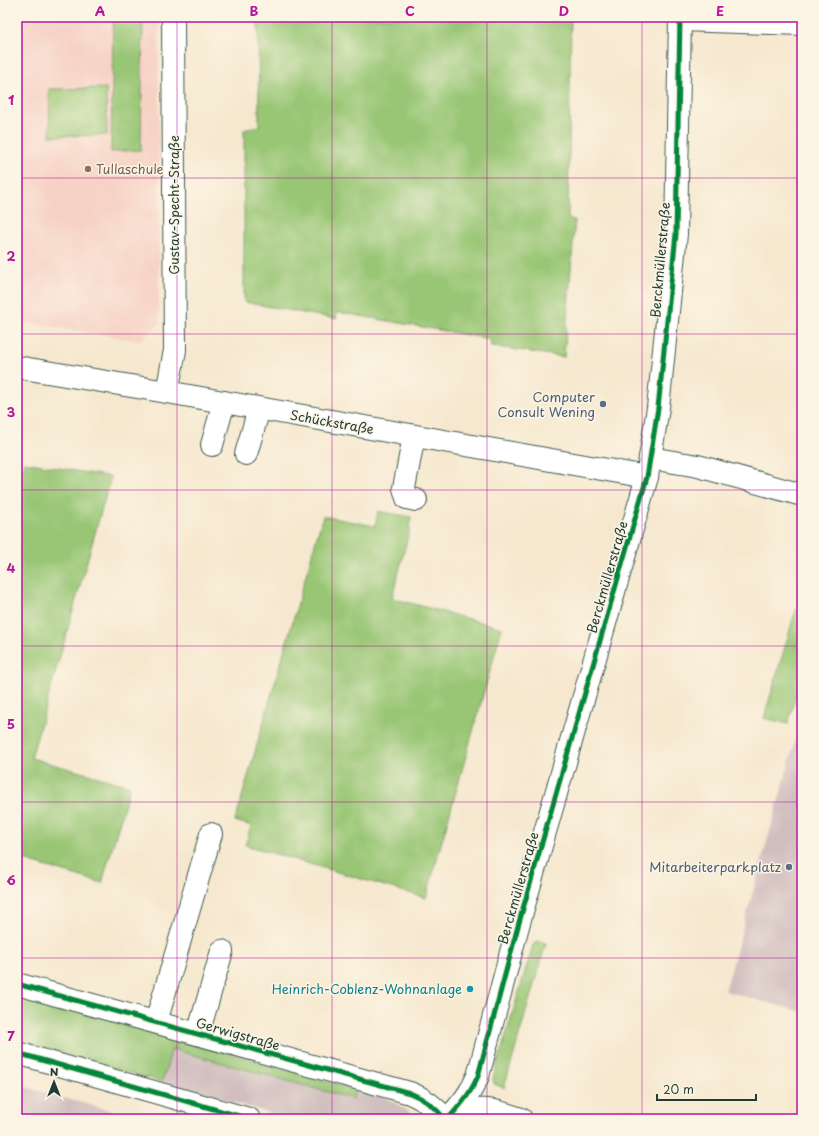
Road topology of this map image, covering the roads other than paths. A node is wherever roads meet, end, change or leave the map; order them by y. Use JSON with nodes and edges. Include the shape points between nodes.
{"nodes":[{"id":1,"x":173,"y":17,"type":"edge"},
{"id":2,"x":680,"y":18,"type":"edge"},
{"id":3,"x":802,"y":24,"type":"edge"},
{"id":4,"x":17,"y":367,"type":"edge"},
{"id":5,"x":167,"y":392,"type":"junction"},
{"id":6,"x":224,"y":402,"type":"junction"},
{"id":7,"x":259,"y":409,"type":"junction"},
{"id":8,"x":414,"y":436,"type":"junction"},
{"id":9,"x":212,"y":445,"type":"dead end"},
{"id":10,"x":246,"y":454,"type":"dead end"},
{"id":11,"x":648,"y":468,"type":"junction"},
{"id":12,"x":802,"y":495,"type":"edge"},
{"id":13,"x":416,"y":500,"type":"dead end"},
{"id":14,"x":211,"y":834,"type":"dead end"},
{"id":15,"x":222,"y":951,"type":"dead end"},
{"id":16,"x":17,"y":984,"type":"edge"},
{"id":17,"x":156,"y":1022,"type":"junction"},
{"id":18,"x":198,"y":1034,"type":"junction"},
{"id":19,"x":17,"y":1054,"type":"edge"},
{"id":20,"x":249,"y":1119,"type":"edge"},
{"id":21,"x":445,"y":1119,"type":"edge"},
{"id":22,"x":448,"y":1119,"type":"edge"},
{"id":23,"x":452,"y":1119,"type":"edge"},
{"id":24,"x":521,"y":1119,"type":"edge"}],
"edges":[{"from":1,"to":5,"type":"street","name":"Gustav-Specht-Straße","via":[[175,350]]},
{"from":2,"to":3,"type":"street"},
{"from":2,"to":11,"type":"street","name":"Berckmüllerstraße","via":[[676,234],[658,408]]},
{"from":4,"to":5,"type":"street","name":"Schückstraße"},
{"from":5,"to":6,"type":"street","name":"Schückstraße"},
{"from":6,"to":7,"type":"street","name":"Schückstraße"},
{"from":6,"to":9,"type":"street"},
{"from":7,"to":8,"type":"street","name":"Schückstraße"},
{"from":7,"to":10,"type":"street"},
{"from":8,"to":11,"type":"street","name":"Schückstraße"},
{"from":8,"to":13,"type":"street","via":[[404,488],[407,498]]},
{"from":11,"to":12,"type":"street","name":"Schückstraße","via":[[698,466]]},
{"from":11,"to":22,"type":"street","name":"Berckmüllerstraße","via":[[478,1076],[467,1098]]},
{"from":14,"to":17,"type":"street"},
{"from":15,"to":18,"type":"street"},
{"from":16,"to":17,"type":"street","name":"Gerwigstraße"},
{"from":17,"to":18,"type":"street","name":"Gerwigstraße"},
{"from":18,"to":21,"type":"street","name":"Gerwigstraße","via":[[410,1092],[423,1098]]},
{"from":19,"to":20,"type":"street"},
{"from":23,"to":24,"type":"street","via":[[481,1110]]}]}
